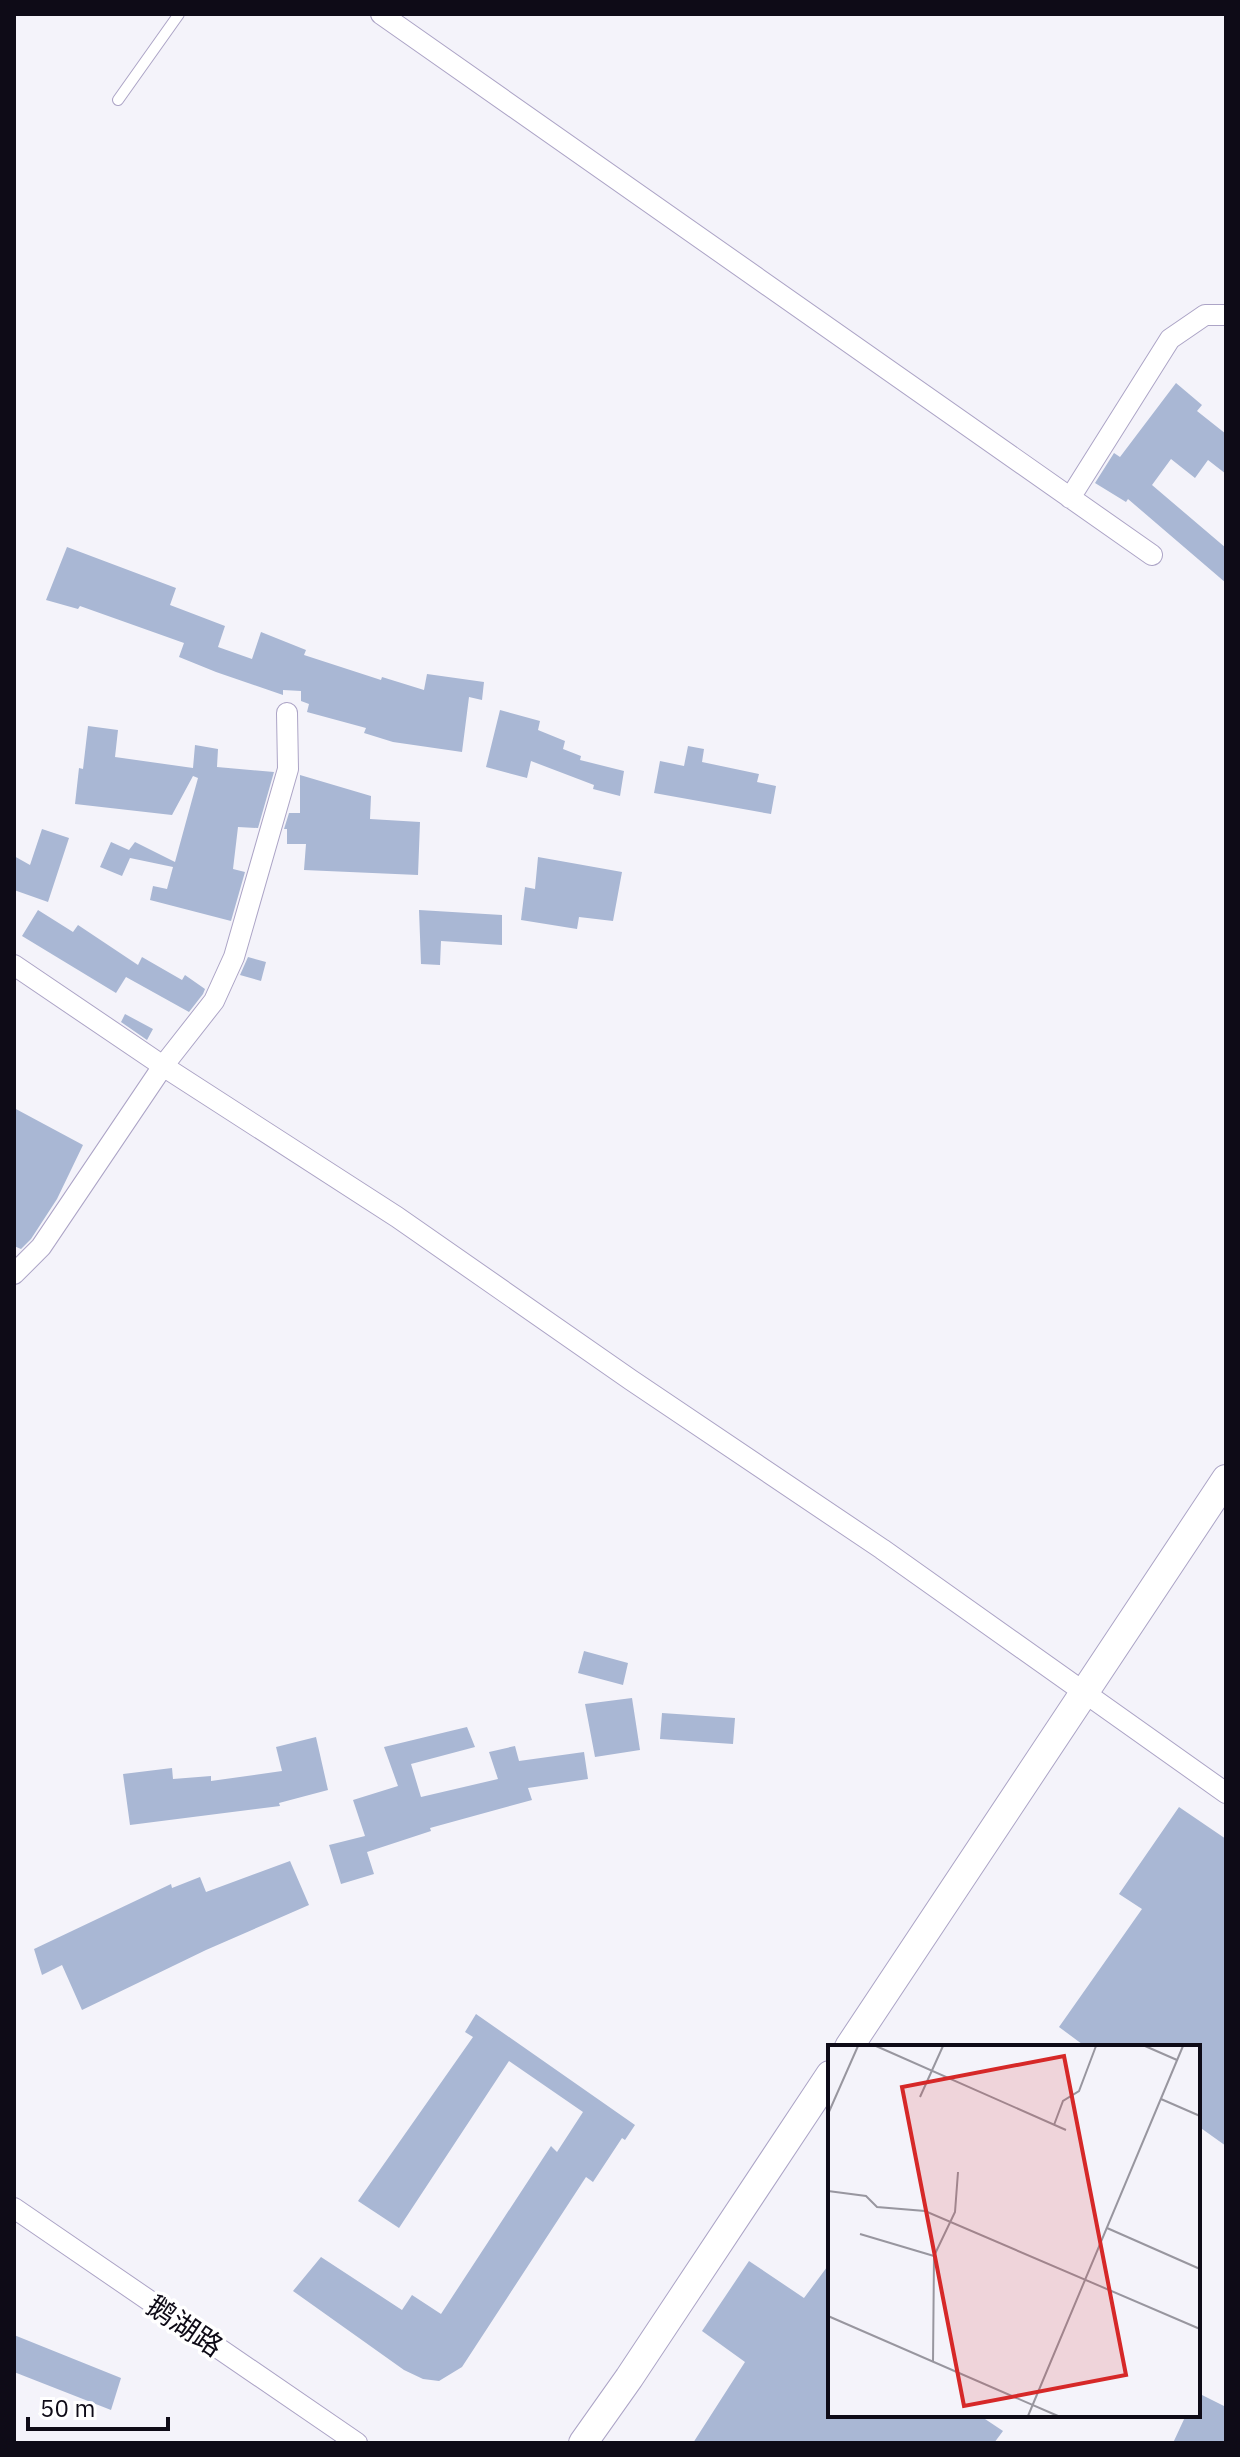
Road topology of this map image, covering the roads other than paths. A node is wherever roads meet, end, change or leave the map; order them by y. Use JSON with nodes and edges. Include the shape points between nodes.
{"nodes":[{"id":1,"x":179,"y":14,"type":"edge"},
{"id":2,"x":381,"y":14,"type":"edge"},
{"id":3,"x":118,"y":100,"type":"dead end"},
{"id":4,"x":1226,"y":315,"type":"edge"},
{"id":5,"x":1070,"y":498,"type":"junction"},
{"id":6,"x":1152,"y":555,"type":"dead end"},
{"id":7,"x":287,"y":713,"type":"dead end"},
{"id":8,"x":14,"y":965,"type":"edge"},
{"id":9,"x":163,"y":1066,"type":"junction"},
{"id":10,"x":14,"y":1274,"type":"edge"},
{"id":11,"x":1226,"y":1479,"type":"edge"},
{"id":12,"x":1083,"y":1694,"type":"junction"},
{"id":13,"x":1226,"y":1793,"type":"edge"},
{"id":14,"x":850,"y":2045,"type":"edge"},
{"id":15,"x":828,"y":2078,"type":"edge"},
{"id":16,"x":14,"y":2208,"type":"edge"},
{"id":17,"x":357,"y":2443,"type":"edge"},
{"id":18,"x":583,"y":2443,"type":"edge"}],
"edges":[{"from":1,"to":3,"type":"lane"},
{"from":2,"to":5,"type":"street"},
{"from":4,"to":5,"type":"street","via":[[1205,315],[1170,339]]},
{"from":5,"to":6,"type":"street"},
{"from":7,"to":9,"type":"street","via":[[288,769],[234,957],[214,1001]]},
{"from":8,"to":9,"type":"street"},
{"from":9,"to":10,"type":"street","via":[[41,1247]]},
{"from":9,"to":12,"type":"street","via":[[397,1217],[882,1549]]},
{"from":11,"to":12,"type":"street"},
{"from":12,"to":13,"type":"street"},
{"from":12,"to":14,"type":"street"},
{"from":15,"to":18,"type":"street"},
{"from":16,"to":17,"type":"street","name":"鹅湖路"}]}
